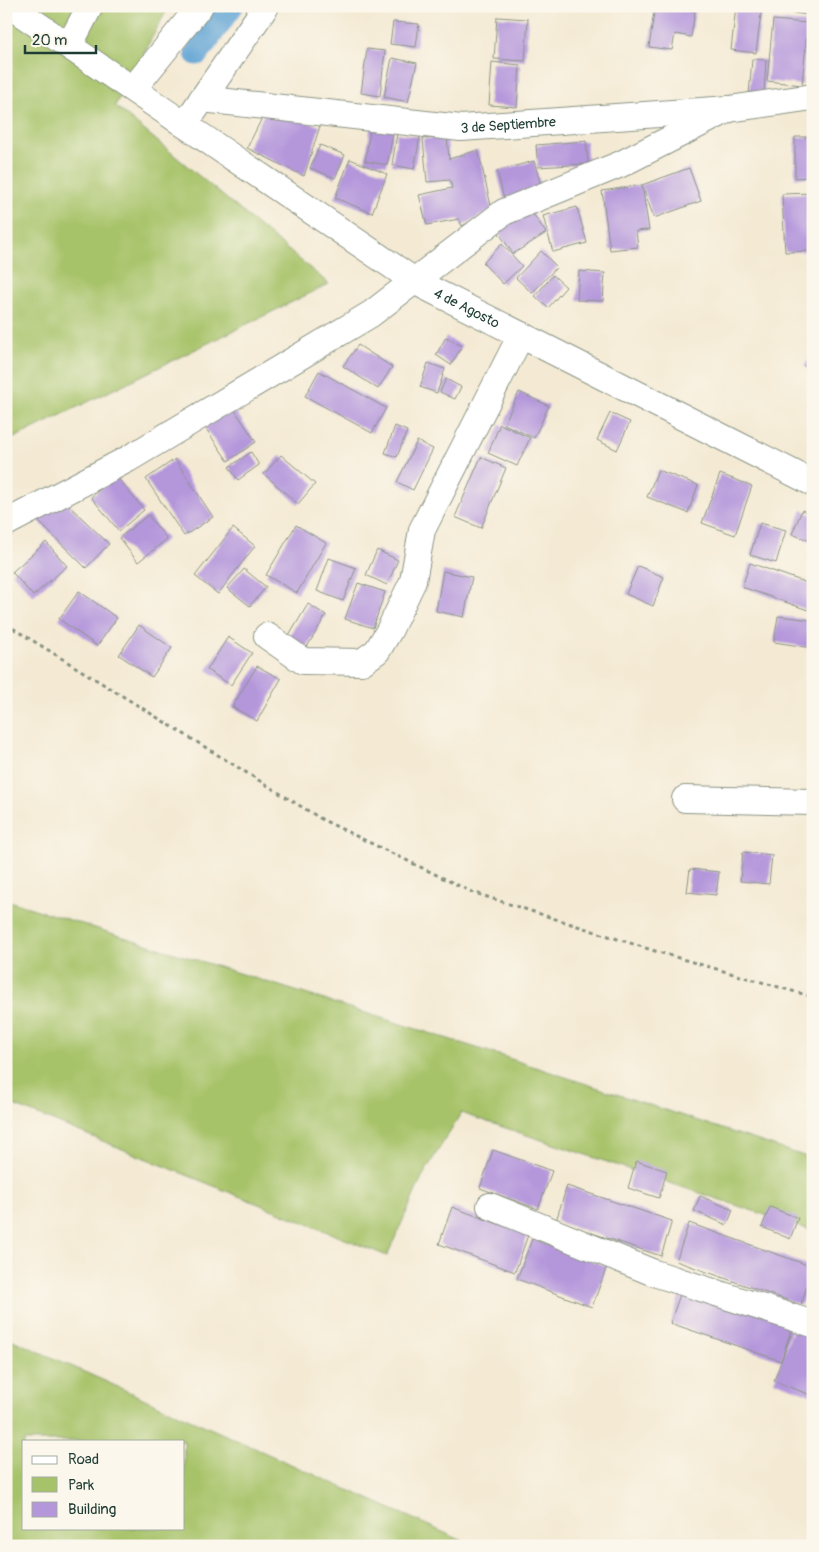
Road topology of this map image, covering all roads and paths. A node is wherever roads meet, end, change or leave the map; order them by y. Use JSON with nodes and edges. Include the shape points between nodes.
{"nodes":[{"id":1,"x":10,"y":6,"type":"edge"},
{"id":2,"x":90,"y":6,"type":"edge"},
{"id":3,"x":200,"y":6,"type":"edge"},
{"id":4,"x":266,"y":6,"type":"edge"},
{"id":5,"x":69,"y":46,"type":"junction"},
{"id":6,"x":137,"y":91,"type":"junction"},
{"id":7,"x":813,"y":97,"type":"edge"},
{"id":8,"x":202,"y":99,"type":"junction"},
{"id":9,"x":730,"y":109,"type":"junction"},
{"id":10,"x":185,"y":124,"type":"junction"},
{"id":11,"x":416,"y":282,"type":"junction"},
{"id":12,"x":521,"y":335,"type":"junction"},
{"id":13,"x":761,"y":457,"type":"junction"},
{"id":14,"x":813,"y":471,"type":"edge"},
{"id":15,"x":813,"y":483,"type":"edge"},
{"id":16,"x":6,"y":523,"type":"edge"},
{"id":17,"x":6,"y":624,"type":"edge"},
{"id":18,"x":267,"y":636,"type":"dead end"},
{"id":19,"x":685,"y":800,"type":"dead end"},
{"id":20,"x":813,"y":802,"type":"edge"},
{"id":21,"x":813,"y":998,"type":"edge"},
{"id":22,"x":490,"y":1206,"type":"dead end"},
{"id":23,"x":813,"y":1324,"type":"edge"}],
"edges":[{"from":1,"to":5,"type":"street"},
{"from":2,"to":5,"type":"street"},
{"from":3,"to":6,"type":"street"},
{"from":4,"to":8,"type":"street"},
{"from":5,"to":6,"type":"street"},
{"from":6,"to":10,"type":"street","name":"4 de Agosto"},
{"from":7,"to":9,"type":"street","name":"3 de Septiembre"},
{"from":8,"to":9,"type":"street","name":"3 de Septiembre","via":[[462,128]]},
{"from":8,"to":10,"type":"street"},
{"from":9,"to":11,"type":"street","via":[[621,164],[504,212]]},
{"from":10,"to":11,"type":"street","name":"4 de Agosto"},
{"from":11,"to":12,"type":"street","name":"4 de Agosto"},
{"from":11,"to":16,"type":"street","via":[[372,314],[128,459]]},
{"from":12,"to":13,"type":"street","name":"4 de Agosto"},
{"from":12,"to":18,"type":"street","via":[[422,530],[413,581],[377,651],[362,662],[303,661]]},
{"from":13,"to":14,"type":"street"},
{"from":13,"to":15,"type":"street","name":"4 de Agosto"},
{"from":17,"to":21,"type":"path","via":[[323,820],[472,892]]},
{"from":19,"to":20,"type":"street"},
{"from":22,"to":23,"type":"street","via":[[654,1272]]}]}
